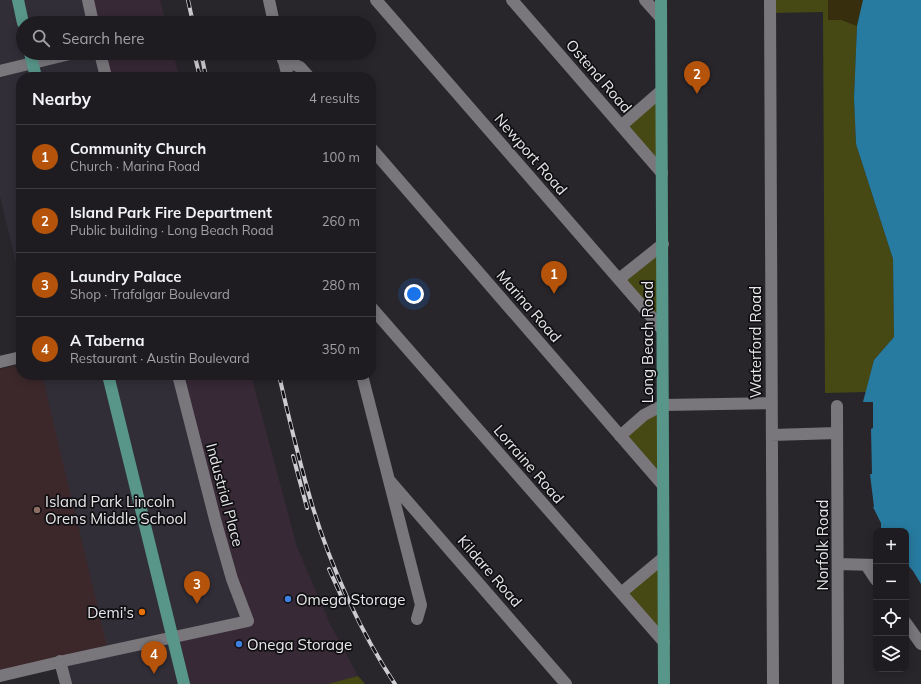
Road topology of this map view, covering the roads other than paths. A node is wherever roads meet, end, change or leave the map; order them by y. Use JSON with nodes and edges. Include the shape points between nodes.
{"nodes":[{"id":1,"x":18,"y":0,"type":"edge"},
{"id":2,"x":88,"y":0,"type":"edge"},
{"id":3,"x":269,"y":0,"type":"edge"},
{"id":4,"x":376,"y":0,"type":"edge"},
{"id":5,"x":512,"y":0,"type":"edge"},
{"id":6,"x":646,"y":0,"type":"edge"},
{"id":7,"x":660,"y":0,"type":"edge"},
{"id":8,"x":770,"y":0,"type":"edge"},
{"id":9,"x":21,"y":16,"type":"edge"},
{"id":10,"x":91,"y":16,"type":"edge"},
{"id":11,"x":272,"y":16,"type":"edge"},
{"id":12,"x":661,"y":18,"type":"junction"},
{"id":13,"x":27,"y":60,"type":"edge"},
{"id":14,"x":32,"y":60,"type":"edge"},
{"id":15,"x":102,"y":60,"type":"edge"},
{"id":16,"x":284,"y":60,"type":"edge"},
{"id":17,"x":289,"y":60,"type":"edge"},
{"id":18,"x":0,"y":71,"type":"edge"},
{"id":19,"x":35,"y":72,"type":"edge"},
{"id":20,"x":105,"y":72,"type":"edge"},
{"id":21,"x":287,"y":72,"type":"edge"},
{"id":22,"x":305,"y":72,"type":"edge"},
{"id":23,"x":661,"y":91,"type":"junction"},
{"id":24,"x":621,"y":126,"type":"junction"},
{"id":25,"x":376,"y":154,"type":"edge"},
{"id":26,"x":662,"y":173,"type":"junction"},
{"id":27,"x":662,"y":244,"type":"junction"},
{"id":28,"x":619,"y":279,"type":"junction"},
{"id":29,"x":376,"y":313,"type":"edge"},
{"id":30,"x":662,"y":329,"type":"junction"},
{"id":31,"x":16,"y":358,"type":"edge"},
{"id":32,"x":0,"y":362,"type":"edge"},
{"id":33,"x":109,"y":380,"type":"edge"},
{"id":34,"x":179,"y":380,"type":"edge"},
{"id":35,"x":363,"y":380,"type":"edge"},
{"id":36,"x":771,"y":403,"type":"junction"},
{"id":37,"x":663,"y":406,"type":"junction"},
{"id":38,"x":837,"y":406,"type":"dead end"},
{"id":39,"x":837,"y":433,"type":"junction"},
{"id":40,"x":772,"y":435,"type":"junction"},
{"id":41,"x":620,"y":436,"type":"junction"},
{"id":42,"x":389,"y":480,"type":"junction"},
{"id":43,"x":662,"y":484,"type":"junction"},
{"id":44,"x":663,"y":558,"type":"junction"},
{"id":45,"x":838,"y":564,"type":"junction"},
{"id":46,"x":871,"y":565,"type":"edge"},
{"id":47,"x":621,"y":594,"type":"junction"},
{"id":48,"x":417,"y":619,"type":"dead end"},
{"id":49,"x":909,"y":626,"type":"edge"},
{"id":50,"x":173,"y":637,"type":"junction"},
{"id":51,"x":664,"y":642,"type":"junction"},
{"id":52,"x":921,"y":644,"type":"edge"},
{"id":53,"x":60,"y":661,"type":"junction"},
{"id":54,"x":0,"y":676,"type":"edge"},
{"id":55,"x":66,"y":684,"type":"edge"},
{"id":56,"x":184,"y":684,"type":"edge"},
{"id":57,"x":566,"y":684,"type":"edge"},
{"id":58,"x":664,"y":684,"type":"edge"},
{"id":59,"x":773,"y":684,"type":"edge"},
{"id":60,"x":838,"y":684,"type":"edge"}],
"edges":[{"from":1,"to":9,"type":"main road"},
{"from":2,"to":10,"type":"street"},
{"from":3,"to":11,"type":"street"},
{"from":4,"to":28,"type":"street","name":"Newport Road"},
{"from":5,"to":24,"type":"street","name":"Ostend Road"},
{"from":6,"to":12,"type":"street"},
{"from":7,"to":12,"type":"main road","name":"Long Beach Road"},
{"from":8,"to":36,"type":"street","name":"Waterford Road"},
{"from":12,"to":23,"type":"main road","name":"Long Beach Road"},
{"from":13,"to":18,"type":"street"},
{"from":14,"to":19,"type":"main road"},
{"from":15,"to":20,"type":"street"},
{"from":16,"to":21,"type":"street"},
{"from":17,"to":22,"type":"street"},
{"from":23,"to":24,"type":"street"},
{"from":23,"to":26,"type":"main road","name":"Long Beach Road"},
{"from":24,"to":26,"type":"street","name":"Ostend Road"},
{"from":25,"to":41,"type":"street","name":"Marina Road"},
{"from":26,"to":27,"type":"main road","name":"Long Beach Road"},
{"from":27,"to":28,"type":"street"},
{"from":27,"to":30,"type":"main road","name":"Long Beach Road"},
{"from":28,"to":30,"type":"street","name":"Newport Road"},
{"from":29,"to":47,"type":"street","name":"Lorraine Road"},
{"from":30,"to":37,"type":"main road","name":"Long Beach Road"},
{"from":31,"to":32,"type":"street"},
{"from":33,"to":50,"type":"main road"},
{"from":34,"to":50,"type":"street","name":"Industrial Place","via":[[216,523],[232,579],[248,621]]},
{"from":35,"to":42,"type":"street"},
{"from":36,"to":37,"type":"street"},
{"from":36,"to":40,"type":"street","name":"Waterford Road"},
{"from":37,"to":41,"type":"street","via":[[644,415]]},
{"from":37,"to":43,"type":"main road","name":"Long Beach Road"},
{"from":38,"to":39,"type":"street","name":"Norfolk Road"},
{"from":39,"to":40,"type":"street"},
{"from":39,"to":45,"type":"street","name":"Norfolk Road"},
{"from":40,"to":59,"type":"street","name":"Waterford Road"},
{"from":41,"to":43,"type":"street","name":"Marina Road"},
{"from":42,"to":48,"type":"street","via":[[421,605]]},
{"from":42,"to":57,"type":"street","name":"Kildare Road"},
{"from":43,"to":44,"type":"main road","name":"Long Beach Road"},
{"from":44,"to":47,"type":"street"},
{"from":44,"to":51,"type":"main road","name":"Long Beach Road"},
{"from":45,"to":46,"type":"street"},
{"from":45,"to":60,"type":"street","name":"Norfolk Road"},
{"from":47,"to":51,"type":"street","name":"Lorraine Road"},
{"from":49,"to":52,"type":"street"},
{"from":50,"to":53,"type":"street"},
{"from":50,"to":56,"type":"main road"},
{"from":51,"to":58,"type":"main road","name":"Long Beach Road"},
{"from":53,"to":54,"type":"street"},
{"from":53,"to":55,"type":"street"}]}
